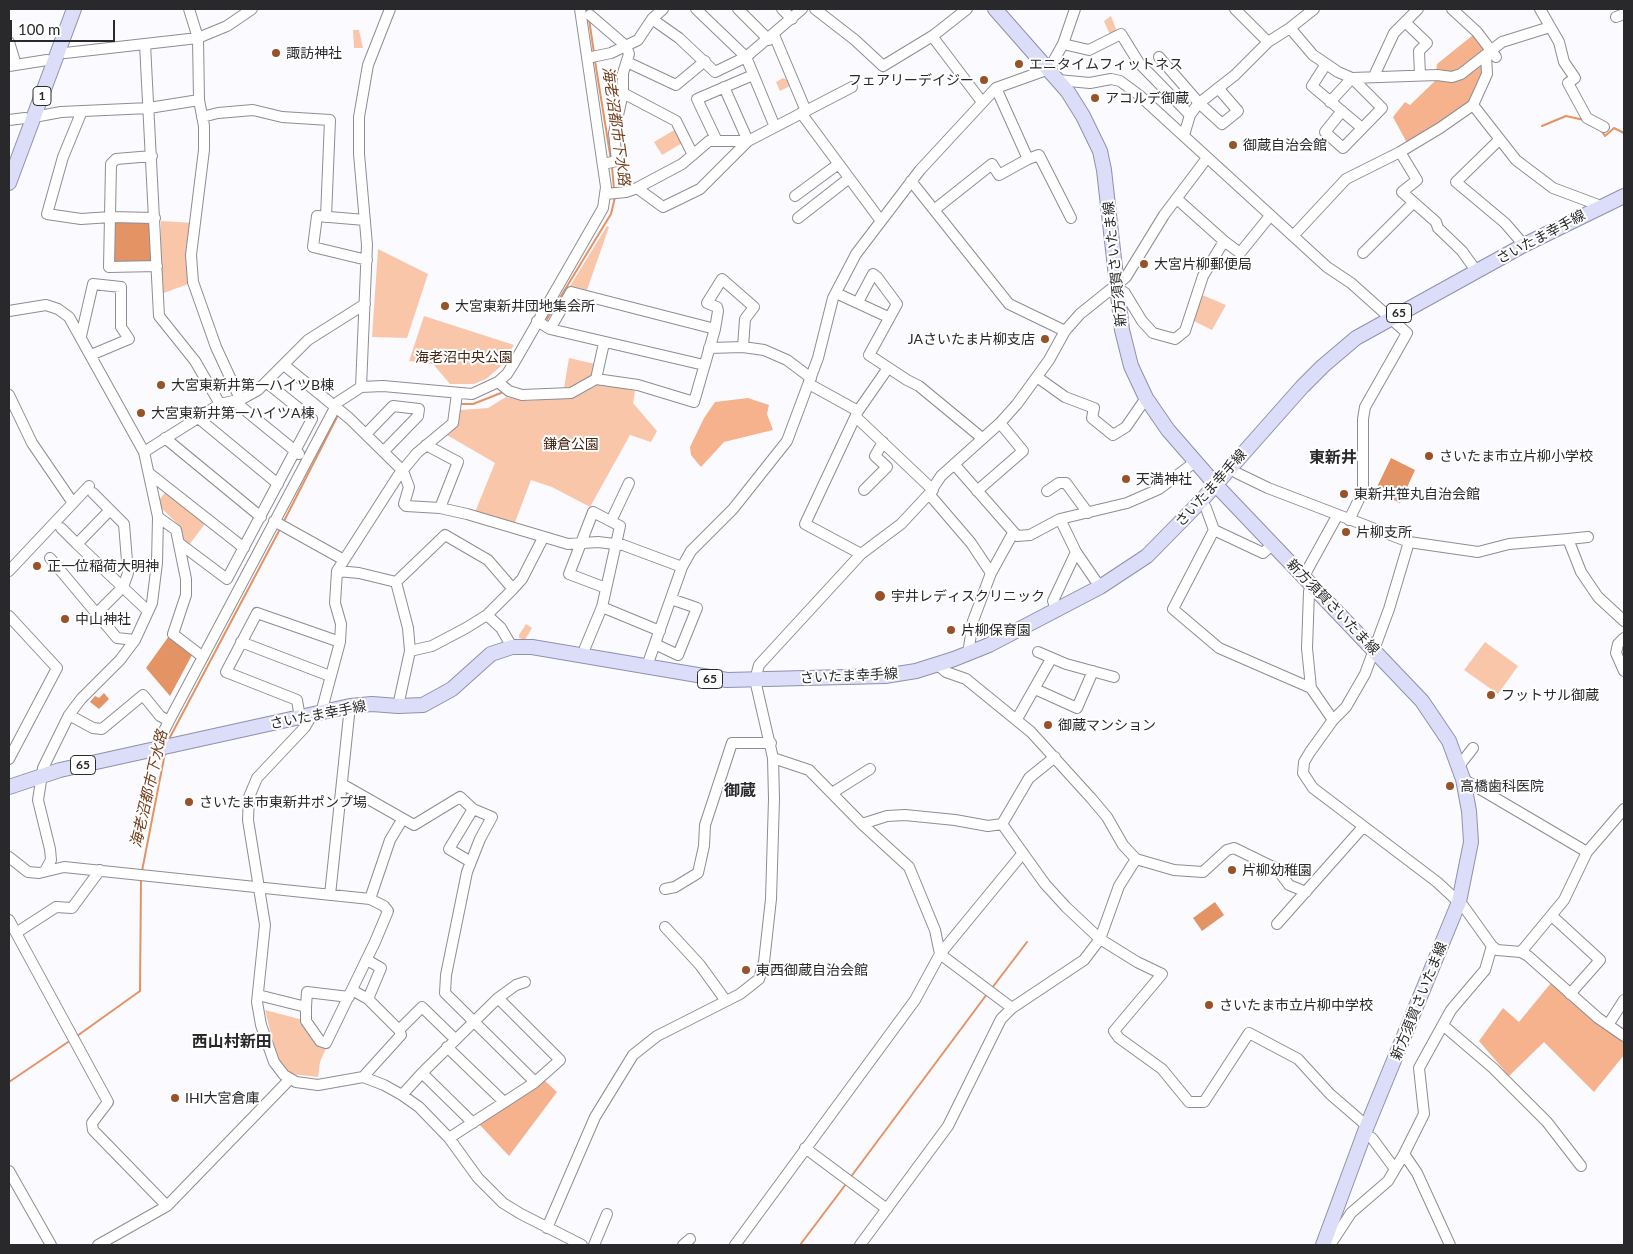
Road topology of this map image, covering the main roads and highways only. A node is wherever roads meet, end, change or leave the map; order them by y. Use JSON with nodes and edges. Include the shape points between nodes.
{"nodes":[{"id":1,"x":66,"y":9,"type":"edge"},
{"id":2,"x":74,"y":9,"type":"edge"},
{"id":3,"x":995,"y":9,"type":"edge"},
{"id":4,"x":30,"y":117,"type":"junction"},
{"id":5,"x":9,"y":162,"type":"edge"},
{"id":6,"x":9,"y":184,"type":"edge"},
{"id":7,"x":1624,"y":196,"type":"edge"},
{"id":8,"x":1215,"y":484,"type":"junction"},
{"id":9,"x":9,"y":787,"type":"edge"},
{"id":10,"x":1324,"y":1245,"type":"edge"}],
"edges":[{"from":1,"to":4,"type":"main road","number":"1"},
{"from":2,"to":4,"type":"main road","number":"1"},
{"from":3,"to":8,"type":"main road","name":"新方須賀さいたま線","via":[[1049,69],[1084,116],[1100,151],[1104,170],[1125,348],[1146,398]]},
{"from":4,"to":5,"type":"main road","number":"1"},
{"from":4,"to":6,"type":"main road","number":"1"},
{"from":7,"to":8,"type":"main road","name":"さいたま幸手線","number":"65","via":[[1524,245],[1356,338],[1323,366]]},
{"from":8,"to":9,"type":"main road","name":"さいたま幸手線","number":"65","via":[[1147,556],[1100,587],[968,654],[938,665],[885,676],[712,679],[532,647],[512,647],[491,654],[452,689],[418,706],[350,706],[42,775]]},
{"from":8,"to":10,"type":"main road","name":"新方須賀さいたま線","via":[[1432,714],[1449,741],[1461,772],[1469,811],[1471,842],[1459,902],[1366,1130]]}]}
